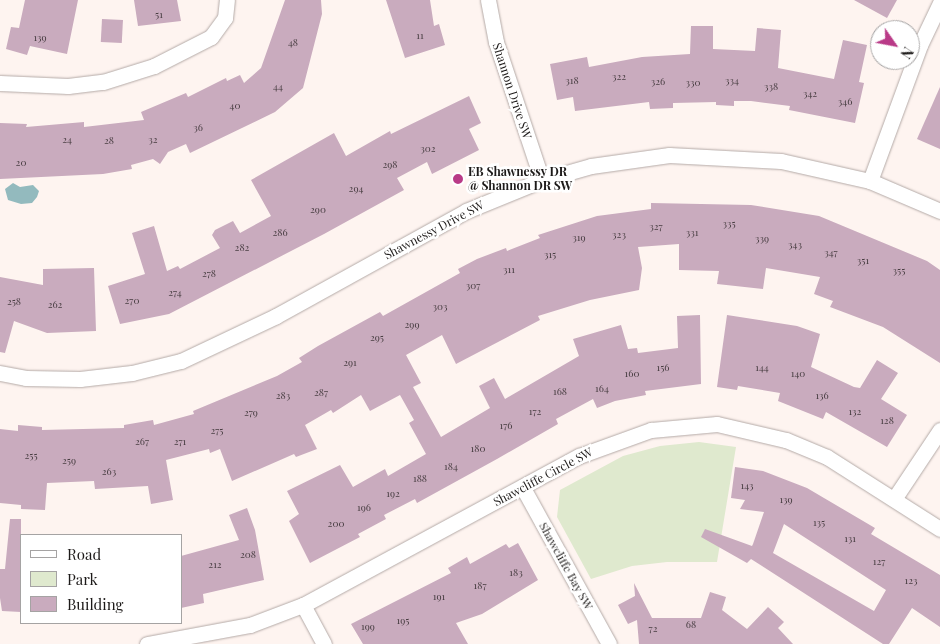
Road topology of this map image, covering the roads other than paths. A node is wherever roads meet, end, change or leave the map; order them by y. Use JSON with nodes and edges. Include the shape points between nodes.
{"nodes":[{"id":1,"x":227,"y":0,"type":"edge"},
{"id":2,"x":488,"y":0,"type":"edge"},
{"id":3,"x":940,"y":3,"type":"edge"},
{"id":4,"x":0,"y":83,"type":"edge"},
{"id":5,"x":542,"y":180,"type":"junction"},
{"id":6,"x":870,"y":181,"type":"junction"},
{"id":7,"x":940,"y":211,"type":"edge"},
{"id":8,"x":0,"y":373,"type":"edge"},
{"id":9,"x":940,"y":430,"type":"edge"},
{"id":10,"x":523,"y":488,"type":"junction"},
{"id":11,"x":894,"y":499,"type":"junction"},
{"id":12,"x":940,"y":529,"type":"edge"},
{"id":13,"x":303,"y":605,"type":"junction"},
{"id":14,"x":147,"y":644,"type":"edge"},
{"id":15,"x":324,"y":644,"type":"edge"},
{"id":16,"x":609,"y":644,"type":"edge"}],
"edges":[{"from":1,"to":4,"type":"street","via":[[225,18],[211,36],[154,66],[103,82],[68,86]]},
{"from":2,"to":5,"type":"street","name":"Shannon Drive SW","via":[[496,42]]},
{"from":3,"to":6,"type":"street","via":[[920,45]]},
{"from":5,"to":6,"type":"street","name":"Shawnessy Drive SW","via":[[592,166],[684,155],[780,160]]},
{"from":5,"to":8,"type":"street","name":"Shawnessy Drive SW","via":[[466,212],[269,320],[180,361],[132,373],[80,379],[26,378]]},
{"from":6,"to":7,"type":"street","name":"Shawnessy Drive SW"},
{"from":9,"to":11,"type":"street"},
{"from":10,"to":11,"type":"street","name":"Shawcliffe Circle SW","via":[[579,456],[628,436],[671,427],[717,424],[765,433],[804,446]]},
{"from":10,"to":13,"type":"street","name":"Shawcliffe Circle SW"},
{"from":10,"to":16,"type":"street","name":"Shawcliffe Bay SW"},
{"from":11,"to":12,"type":"street","name":"Shawcliffe Circle SW"},
{"from":13,"to":14,"type":"street","name":"Shawcliffe Circle SW","via":[[250,625]]},
{"from":13,"to":15,"type":"street"}]}
